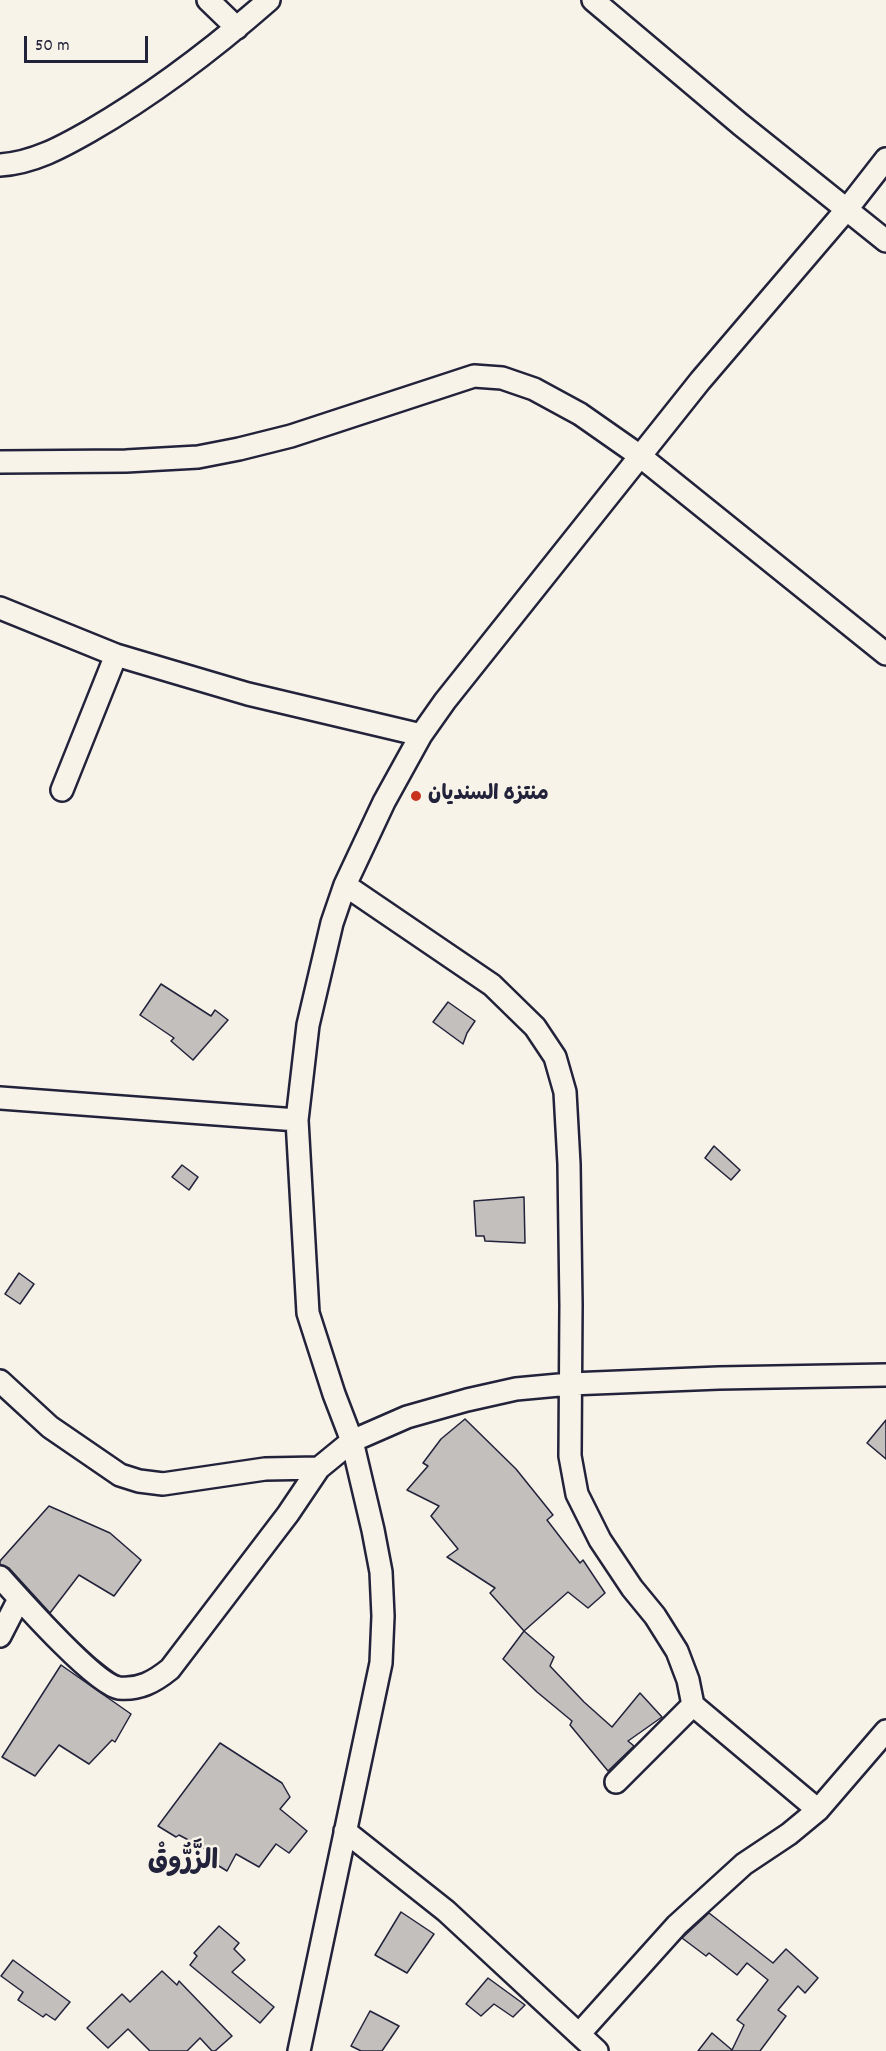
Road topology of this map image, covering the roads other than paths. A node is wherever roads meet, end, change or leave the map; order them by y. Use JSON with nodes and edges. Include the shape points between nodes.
{"nodes":[{"id":1,"x":208,"y":0,"type":"edge"},
{"id":2,"x":269,"y":0,"type":"edge"},
{"id":3,"x":593,"y":0,"type":"edge"},
{"id":4,"x":237,"y":28,"type":"junction"},
{"id":5,"x":886,"y":159,"type":"edge"},
{"id":6,"x":0,"y":165,"type":"edge"},
{"id":7,"x":847,"y":209,"type":"junction"},
{"id":8,"x":886,"y":241,"type":"edge"},
{"id":9,"x":640,"y":456,"type":"junction"},
{"id":10,"x":0,"y":462,"type":"edge"},
{"id":11,"x":0,"y":608,"type":"edge"},
{"id":12,"x":886,"y":654,"type":"edge"},
{"id":13,"x":116,"y":655,"type":"junction"},
{"id":14,"x":421,"y":735,"type":"junction"},
{"id":15,"x":62,"y":790,"type":"dead end"},
{"id":16,"x":345,"y":885,"type":"junction"},
{"id":17,"x":0,"y":1098,"type":"edge"},
{"id":18,"x":297,"y":1120,"type":"junction"},
{"id":19,"x":886,"y":1376,"type":"edge"},
{"id":20,"x":0,"y":1381,"type":"edge"},
{"id":21,"x":570,"y":1384,"type":"junction"},
{"id":22,"x":352,"y":1441,"type":"junction"},
{"id":23,"x":319,"y":1468,"type":"junction"},
{"id":24,"x":0,"y":1577,"type":"edge"},
{"id":25,"x":19,"y":1599,"type":"junction"},
{"id":26,"x":0,"y":1636,"type":"edge"},
{"id":27,"x":693,"y":1705,"type":"junction"},
{"id":28,"x":886,"y":1731,"type":"edge"},
{"id":29,"x":616,"y":1782,"type":"dead end"},
{"id":30,"x":818,"y":1810,"type":"junction"},
{"id":31,"x":345,"y":1831,"type":"junction"},
{"id":32,"x":580,"y":2033,"type":"junction"},
{"id":33,"x":299,"y":2051,"type":"edge"},
{"id":34,"x":597,"y":2051,"type":"edge"}],
"edges":[{"from":1,"to":4,"type":"street"},
{"from":2,"to":4,"type":"street"},
{"from":3,"to":7,"type":"street"},
{"from":4,"to":6,"type":"street","via":[[170,80],[55,151]]},
{"from":5,"to":7,"type":"street"},
{"from":7,"to":8,"type":"street"},
{"from":7,"to":9,"type":"street"},
{"from":9,"to":10,"type":"street","via":[[580,414],[534,389],[502,378],[474,376],[291,436],[198,457]]},
{"from":9,"to":12,"type":"street"},
{"from":9,"to":14,"type":"street"},
{"from":11,"to":13,"type":"street"},
{"from":13,"to":14,"type":"street","via":[[248,694]]},
{"from":13,"to":15,"type":"street"},
{"from":14,"to":16,"type":"street"},
{"from":16,"to":18,"type":"street","via":[[308,1025]]},
{"from":16,"to":21,"type":"street","via":[[492,985],[535,1027],[555,1057],[565,1092],[569,1164]]},
{"from":17,"to":18,"type":"street"},
{"from":18,"to":22,"type":"street","via":[[308,1313]]},
{"from":19,"to":21,"type":"street"},
{"from":20,"to":23,"type":"street","via":[[50,1427],[120,1475],[139,1481],[163,1484],[265,1469]]},
{"from":21,"to":22,"type":"street","via":[[516,1389],[468,1400],[407,1417]]},
{"from":21,"to":27,"type":"street","via":[[570,1456],[577,1494],[600,1540],[677,1652]]},
{"from":22,"to":23,"type":"street"},
{"from":22,"to":31,"type":"street","via":[[379,1562],[383,1616],[381,1662]]},
{"from":23,"to":25,"type":"street","via":[[170,1669],[153,1682],[116,1688],[94,1674]]},
{"from":24,"to":25,"type":"street"},
{"from":25,"to":26,"type":"street"},
{"from":27,"to":29,"type":"street"},
{"from":27,"to":30,"type":"street"},
{"from":28,"to":30,"type":"street"},
{"from":30,"to":32,"type":"street","via":[[744,1864],[677,1925]]},
{"from":31,"to":32,"type":"street","via":[[446,1911]]},
{"from":31,"to":33,"type":"street"},
{"from":32,"to":34,"type":"street"}]}
